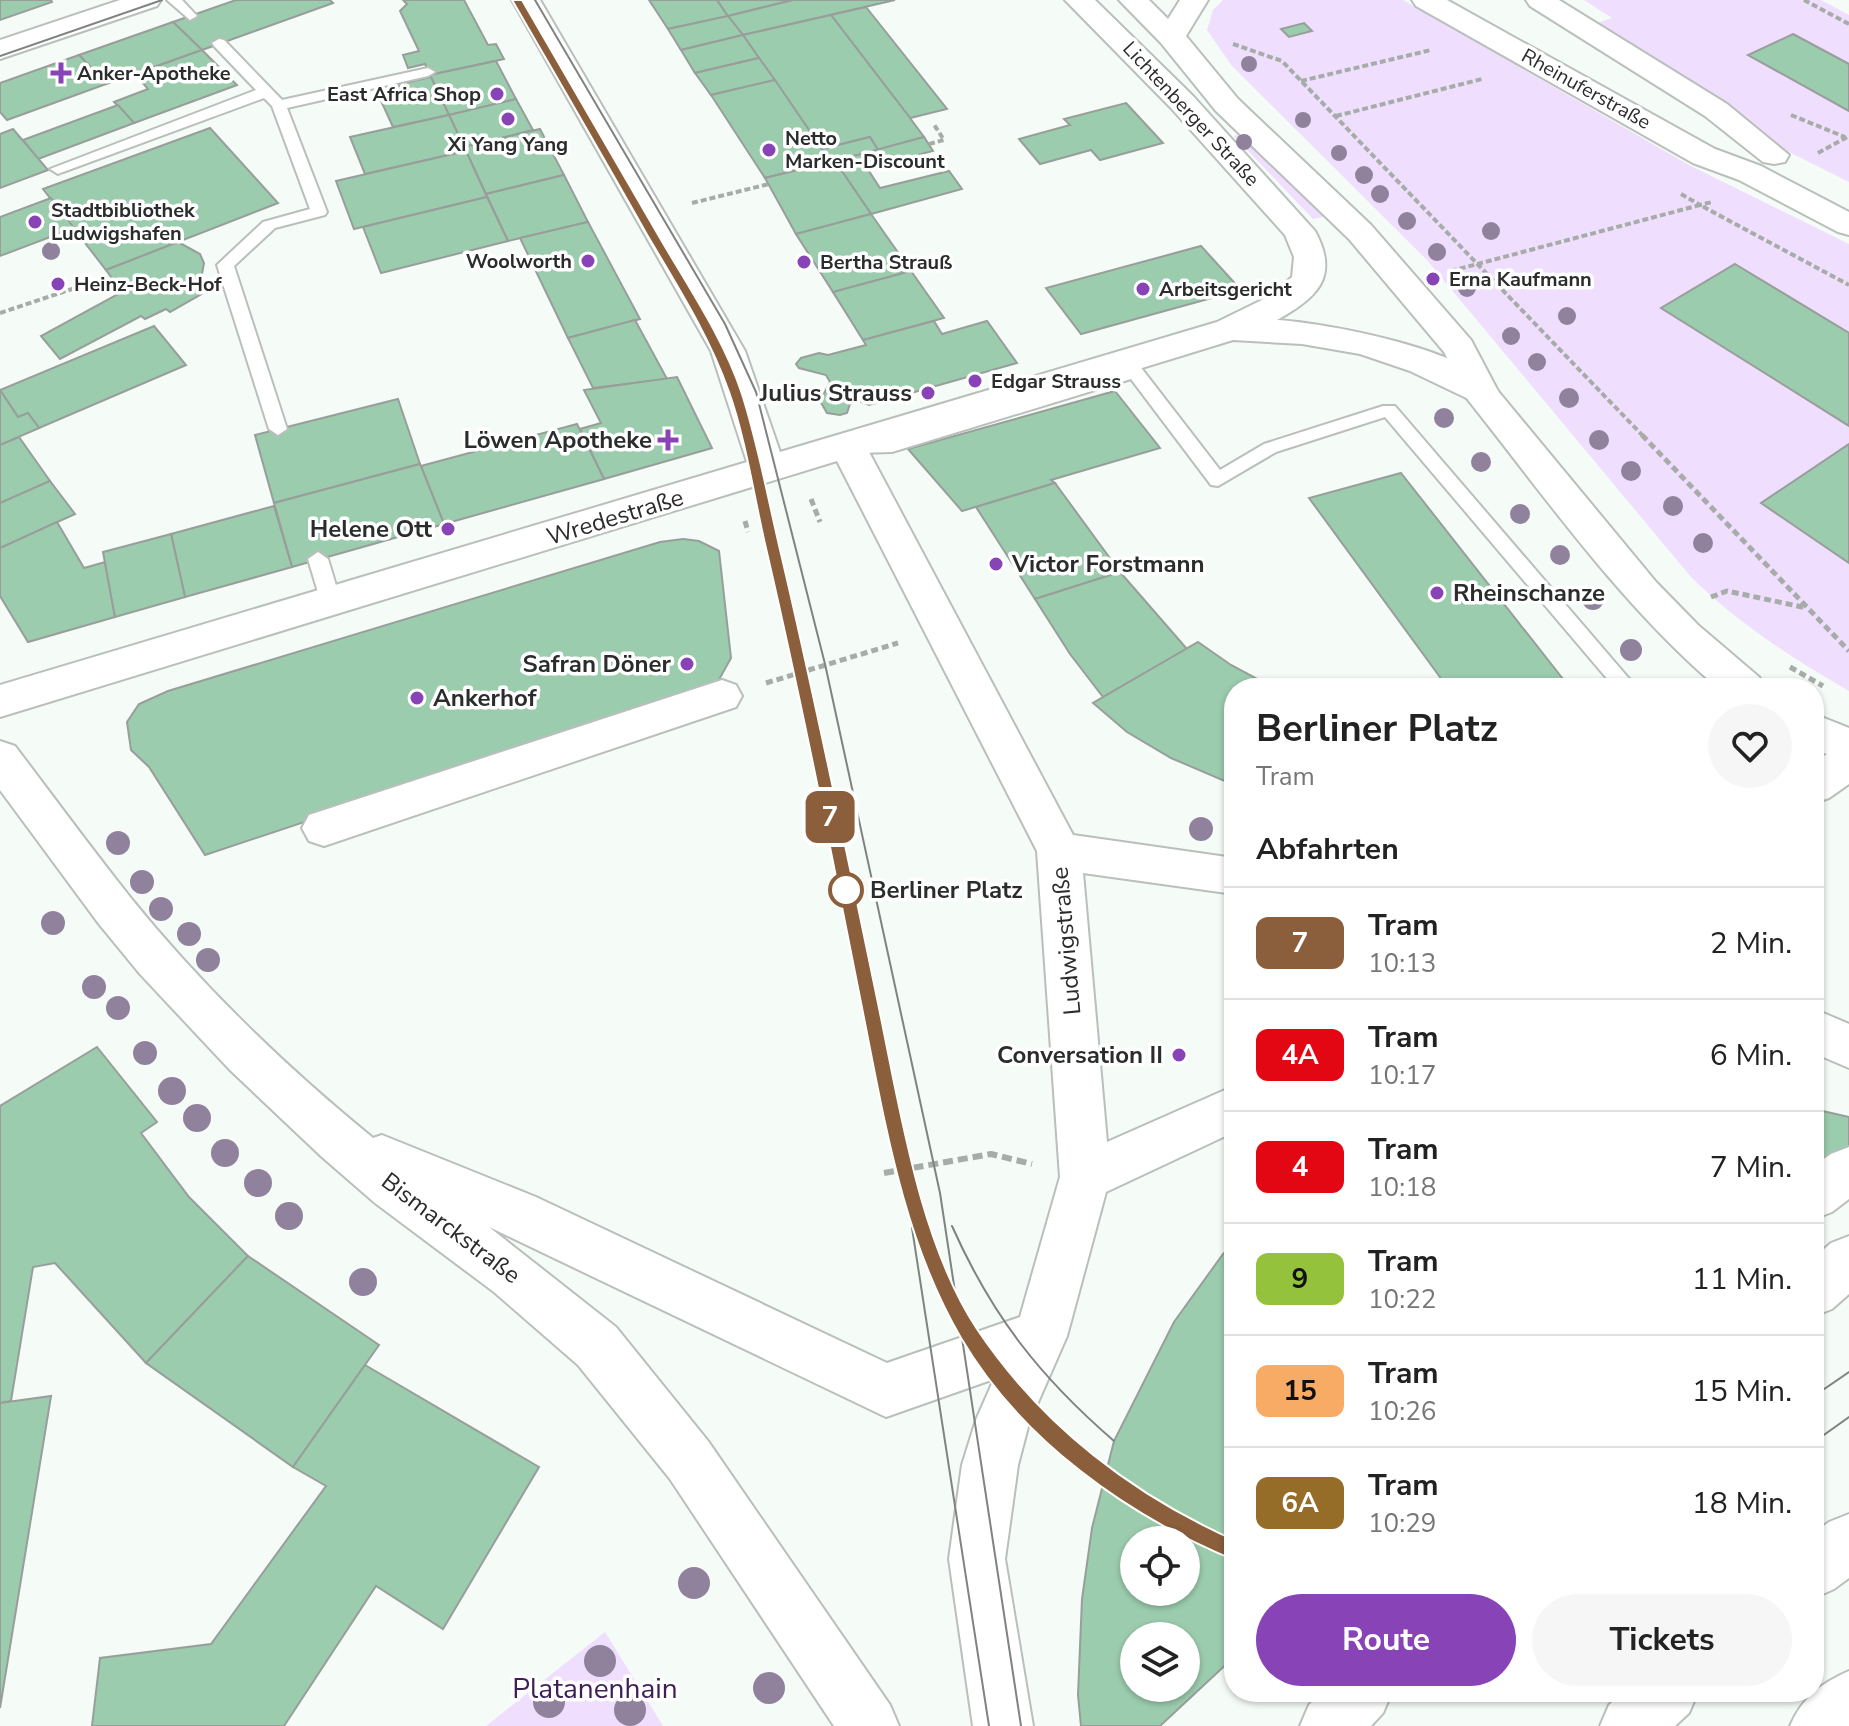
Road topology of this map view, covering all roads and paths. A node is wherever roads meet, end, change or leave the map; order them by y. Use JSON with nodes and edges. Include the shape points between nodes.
{"nodes":[{"id":1,"x":147,"y":0,"type":"edge"},
{"id":2,"x":174,"y":0,"type":"edge"},
{"id":3,"x":526,"y":0,"type":"edge"},
{"id":4,"x":1079,"y":0,"type":"edge"},
{"id":5,"x":1133,"y":0,"type":"edge"},
{"id":6,"x":1194,"y":0,"type":"edge"},
{"id":7,"x":1426,"y":0,"type":"edge"},
{"id":8,"x":1804,"y":0,"type":"edge"},
{"id":9,"x":1532,"y":12,"type":"edge"},
{"id":10,"x":190,"y":16,"type":"dead end"},
{"id":11,"x":1849,"y":24,"type":"edge"},
{"id":12,"x":1171,"y":37,"type":"junction"},
{"id":13,"x":219,"y":43,"type":"dead end"},
{"id":14,"x":1229,"y":43,"type":"dead end"},
{"id":15,"x":1436,"y":49,"type":"dead end"},
{"id":16,"x":0,"y":50,"type":"edge"},
{"id":17,"x":428,"y":72,"type":"dead end"},
{"id":18,"x":1485,"y":79,"type":"dead end"},
{"id":19,"x":1301,"y":81,"type":"junction"},
{"id":20,"x":265,"y":92,"type":"junction"},
{"id":21,"x":279,"y":105,"type":"junction"},
{"id":22,"x":1335,"y":116,"type":"junction"},
{"id":23,"x":933,"y":123,"type":"dead end"},
{"id":24,"x":929,"y":144,"type":"dead end"},
{"id":25,"x":1762,"y":164,"type":"junction"},
{"id":26,"x":58,"y":169,"type":"dead end"},
{"id":27,"x":769,"y":184,"type":"dead end"},
{"id":28,"x":1849,"y":194,"type":"edge"},
{"id":29,"x":650,"y":214,"type":"junction"},
{"id":30,"x":1849,"y":225,"type":"edge"},
{"id":31,"x":1299,"y":231,"type":"joint"},
{"id":32,"x":1478,"y":264,"type":"junction"},
{"id":33,"x":1439,"y":274,"type":"dead end"},
{"id":34,"x":111,"y":276,"type":"dead end"},
{"id":35,"x":1849,"y":285,"type":"edge"},
{"id":36,"x":0,"y":313,"type":"edge"},
{"id":37,"x":1229,"y":330,"type":"junction"},
{"id":38,"x":1130,"y":366,"type":"junction"},
{"id":39,"x":1481,"y":393,"type":"junction"},
{"id":40,"x":278,"y":429,"type":"dead end"},
{"id":41,"x":852,"y":455,"type":"junction"},
{"id":42,"x":768,"y":471,"type":"junction"},
{"id":43,"x":811,"y":498,"type":"dead end"},
{"id":44,"x":820,"y":522,"type":"dead end"},
{"id":45,"x":318,"y":559,"type":"dead end"},
{"id":46,"x":1727,"y":591,"type":"dead end"},
{"id":47,"x":331,"y":602,"type":"junction"},
{"id":48,"x":1808,"y":609,"type":"junction"},
{"id":49,"x":945,"y":628,"type":"junction"},
{"id":50,"x":1849,"y":651,"type":"edge"},
{"id":51,"x":1789,"y":667,"type":"dead end"},
{"id":52,"x":1618,"y":678,"type":"edge"},
{"id":53,"x":1733,"y":678,"type":"edge"},
{"id":54,"x":1808,"y":678,"type":"edge"},
{"id":55,"x":1824,"y":687,"type":"edge"},
{"id":56,"x":1830,"y":691,"type":"dead end"},
{"id":57,"x":722,"y":696,"type":"joint"},
{"id":58,"x":0,"y":701,"type":"edge"},
{"id":59,"x":1824,"y":735,"type":"edge"},
{"id":60,"x":1849,"y":747,"type":"edge"},
{"id":61,"x":0,"y":758,"type":"edge"},
{"id":62,"x":1849,"y":761,"type":"edge"},
{"id":63,"x":1824,"y":779,"type":"edge"},
{"id":64,"x":324,"y":828,"type":"dead end"},
{"id":65,"x":1059,"y":851,"type":"junction"},
{"id":66,"x":1224,"y":875,"type":"edge"},
{"id":67,"x":1824,"y":1035,"type":"edge"},
{"id":68,"x":1849,"y":1047,"type":"edge"},
{"id":69,"x":1224,"y":1113,"type":"edge"},
{"id":70,"x":339,"y":1141,"type":"junction"},
{"id":71,"x":1849,"y":1170,"type":"edge"},
{"id":72,"x":884,"y":1173,"type":"dead end"},
{"id":73,"x":1085,"y":1177,"type":"junction"},
{"id":74,"x":1824,"y":1188,"type":"edge"},
{"id":75,"x":1849,"y":1261,"type":"edge"},
{"id":76,"x":1824,"y":1282,"type":"edge"},
{"id":77,"x":1041,"y":1336,"type":"junction"},
{"id":78,"x":1849,"y":1542,"type":"edge"},
{"id":79,"x":1824,"y":1561,"type":"edge"},
{"id":80,"x":1849,"y":1701,"type":"edge"},
{"id":81,"x":1353,"y":1702,"type":"edge"},
{"id":82,"x":1657,"y":1702,"type":"edge"},
{"id":83,"x":869,"y":1726,"type":"edge"},
{"id":84,"x":1003,"y":1726,"type":"edge"},
{"id":85,"x":1330,"y":1726,"type":"edge"},
{"id":86,"x":1630,"y":1726,"type":"edge"},
{"id":87,"x":1820,"y":1726,"type":"edge"}],
"edges":[{"from":1,"to":16,"type":"main road"},
{"from":2,"to":10,"type":"lane"},
{"from":3,"to":29,"type":"main road"},
{"from":4,"to":31,"type":"main road","name":"Lichtenberger Straße","via":[[1182,102]]},
{"from":5,"to":12,"type":"main road","name":"Lichtenberger Straße"},
{"from":6,"to":12,"type":"main road"},
{"from":7,"to":25,"type":"main road","name":"Rheinuferstraße","via":[[1704,156]]},
{"from":8,"to":11,"type":"path"},
{"from":9,"to":25,"type":"main road","name":"Rheinuferstraße","via":[[1694,126]]},
{"from":9,"to":25,"type":"main road","name":"Rheinuferstraße","via":[[1716,110]]},
{"from":12,"to":39,"type":"main road","name":"Lichtenberger Straße","via":[[1227,105],[1348,219],[1459,348]]},
{"from":13,"to":20,"type":"lane"},
{"from":14,"to":19,"type":"path","via":[[1282,61]]},
{"from":15,"to":19,"type":"path"},
{"from":17,"to":21,"type":"lane"},
{"from":18,"to":22,"type":"path"},
{"from":19,"to":22,"type":"path"},
{"from":20,"to":21,"type":"lane"},
{"from":20,"to":26,"type":"lane"},
{"from":21,"to":40,"type":"lane","via":[[319,212],[269,225],[225,265]]},
{"from":22,"to":32,"type":"path"},
{"from":23,"to":24,"type":"path","via":[[944,140]]},
{"from":25,"to":28,"type":"main road","name":"Rheinuferstraße"},
{"from":25,"to":30,"type":"main road","name":"Rheinuferstraße"},
{"from":27,"to":29,"type":"path"},
{"from":29,"to":42,"type":"main road","via":[[728,351]]},
{"from":31,"to":37,"type":"main road","name":"Wredestraße","via":[[1311,267],[1303,286]]},
{"from":32,"to":33,"type":"path"},
{"from":32,"to":35,"type":"path","via":[[1700,205]]},
{"from":32,"to":48,"type":"path"},
{"from":34,"to":36,"type":"path"},
{"from":37,"to":38,"type":"main road","name":"Wredestraße"},
{"from":37,"to":39,"type":"main road","name":"Wredestraße","via":[[1344,336],[1449,374]]},
{"from":38,"to":41,"type":"main road","name":"Wredestraße"},
{"from":38,"to":52,"type":"lane","via":[[1218,480],[1270,448],[1389,410]]},
{"from":39,"to":53,"type":"main road","via":[[1642,592]]},
{"from":41,"to":42,"type":"main road","name":"Wredestraße"},
{"from":41,"to":49,"type":"main road","name":"Ludwigstraße"},
{"from":42,"to":47,"type":"main road","name":"Wredestraße"},
{"from":43,"to":44,"type":"path"},
{"from":45,"to":47,"type":"lane"},
{"from":46,"to":48,"type":"path"},
{"from":47,"to":58,"type":"main road","name":"Wredestraße"},
{"from":48,"to":50,"type":"path"},
{"from":49,"to":57,"type":"path"},
{"from":49,"to":65,"type":"main road","name":"Ludwigstraße"},
{"from":51,"to":54,"type":"path"},
{"from":55,"to":56,"type":"path"},
{"from":57,"to":64,"type":"main road"},
{"from":59,"to":60,"type":"main road"},
{"from":61,"to":70,"type":"main road","name":"Bismarckstraße","via":[[156,960]]},
{"from":62,"to":63,"type":"main road"},
{"from":65,"to":66,"type":"main road"},
{"from":65,"to":73,"type":"main road","name":"Ludwigstraße"},
{"from":67,"to":68,"type":"main road"},
{"from":69,"to":73,"type":"main road"},
{"from":70,"to":77,"type":"main road","via":[[518,1214],[886,1390]]},
{"from":70,"to":83,"type":"main road","name":"Bismarckstraße","via":[[597,1346],[689,1460]]},
{"from":71,"to":74,"type":"main road"},
{"from":72,"to":73,"type":"path","via":[[991,1154]]},
{"from":73,"to":77,"type":"main road","name":"Ludwigstraße"},
{"from":75,"to":76,"type":"main road"},
{"from":77,"to":84,"type":"main road","name":"Ludwigstraße","via":[[1003,1420],[990,1465],[977,1559]]},
{"from":78,"to":79,"type":"main road"},
{"from":80,"to":87,"type":"main road"},
{"from":81,"to":85,"type":"main road"},
{"from":82,"to":86,"type":"main road"}]}
